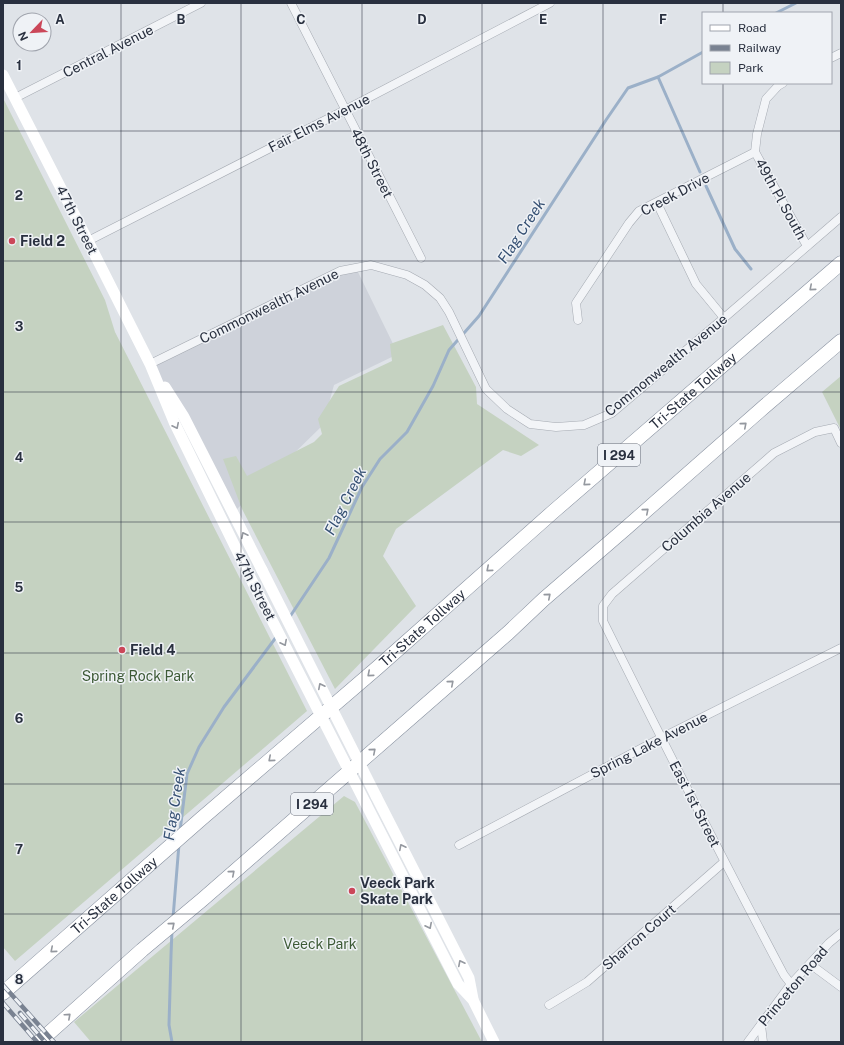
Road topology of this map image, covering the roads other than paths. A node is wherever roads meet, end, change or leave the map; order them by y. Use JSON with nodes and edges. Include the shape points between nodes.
{"nodes":[{"id":1,"x":201,"y":3,"type":"edge"},
{"id":2,"x":291,"y":3,"type":"edge"},
{"id":3,"x":550,"y":3,"type":"edge"},
{"id":4,"x":841,"y":53,"type":"edge"},
{"id":5,"x":832,"y":58,"type":"edge"},
{"id":6,"x":3,"y":75,"type":"edge"},
{"id":7,"x":781,"y":84,"type":"edge"},
{"id":8,"x":15,"y":98,"type":"junction"},
{"id":9,"x":345,"y":110,"type":"junction"},
{"id":10,"x":755,"y":152,"type":"junction"},
{"id":11,"x":658,"y":203,"type":"junction"},
{"id":12,"x":841,"y":217,"type":"edge"},
{"id":13,"x":88,"y":241,"type":"junction"},
{"id":14,"x":807,"y":246,"type":"junction"},
{"id":15,"x":421,"y":258,"type":"dead end"},
{"id":16,"x":841,"y":262,"type":"edge"},
{"id":17,"x":724,"y":318,"type":"junction"},
{"id":18,"x":578,"y":320,"type":"dead end"},
{"id":19,"x":841,"y":341,"type":"edge"},
{"id":20,"x":150,"y":364,"type":"junction"},
{"id":21,"x":841,"y":443,"type":"edge"},
{"id":22,"x":603,"y":621,"type":"joint"},
{"id":23,"x":841,"y":648,"type":"edge"},
{"id":24,"x":661,"y":738,"type":"junction"},
{"id":25,"x":459,"y":845,"type":"dead end"},
{"id":26,"x":724,"y":862,"type":"junction"},
{"id":27,"x":841,"y":933,"type":"edge"},
{"id":28,"x":810,"y":964,"type":"junction"},
{"id":29,"x":792,"y":984,"type":"junction"},
{"id":30,"x":841,"y":987,"type":"edge"},
{"id":31,"x":3,"y":993,"type":"edge"},
{"id":32,"x":473,"y":1000,"type":"junction"},
{"id":33,"x":549,"y":1005,"type":"dead end"},
{"id":34,"x":761,"y":1025,"type":"junction"},
{"id":35,"x":39,"y":1042,"type":"edge"},
{"id":36,"x":494,"y":1042,"type":"edge"},
{"id":37,"x":748,"y":1042,"type":"edge"},
{"id":38,"x":763,"y":1042,"type":"edge"}],
"edges":[{"from":1,"to":8,"type":"street","name":"Central Avenue"},
{"from":2,"to":9,"type":"street","name":"48th Street"},
{"from":3,"to":9,"type":"street","name":"Fair Elms Avenue"},
{"from":4,"to":5,"type":"street"},
{"from":6,"to":8,"type":"main road","name":"47th Street"},
{"from":7,"to":10,"type":"street","via":[[766,99]]},
{"from":8,"to":13,"type":"main road","name":"47th Street"},
{"from":9,"to":13,"type":"street","name":"Fair Elms Avenue"},
{"from":9,"to":15,"type":"street","name":"48th Street"},
{"from":10,"to":11,"type":"street","name":"Creek Drive"},
{"from":10,"to":14,"type":"street","name":"49th Pl South"},
{"from":11,"to":17,"type":"street","via":[[696,284]]},
{"from":11,"to":18,"type":"street","name":"Creek Drive","via":[[639,212],[628,223],[576,303]]},
{"from":12,"to":14,"type":"street","name":"Commonwealth Avenue"},
{"from":13,"to":20,"type":"main road","name":"47th Street"},
{"from":14,"to":17,"type":"street","name":"Commonwealth Avenue"},
{"from":16,"to":31,"type":"highway","name":"Tri-State Tollway","number":"I 294","one_way":true},
{"from":17,"to":20,"type":"street","name":"Commonwealth Avenue","via":[[612,413],[584,425],[556,427],[530,424],[506,409],[486,389],[440,298],[425,285],[407,275],[372,265],[340,271]]},
{"from":35,"to":19,"type":"highway","number":"I 294","one_way":true},
{"from":32,"to":20,"type":"main road","name":"47th Street","one_way":true,"bridge":true,"via":[[468,978],[262,570],[184,417]]},
{"from":20,"to":32,"type":"main road","name":"47th Street","one_way":true,"bridge":true,"via":[[174,422],[253,583],[458,984]]},
{"from":21,"to":22,"type":"street","name":"Columbia Avenue","via":[[834,428],[815,432],[774,453],[612,594],[603,606]]},
{"from":22,"to":24,"type":"street","name":"East 1st Street"},
{"from":23,"to":24,"type":"street","name":"Spring Lake Avenue"},
{"from":24,"to":25,"type":"street","name":"Spring Lake Avenue"},
{"from":24,"to":26,"type":"street","name":"East 1st Street"},
{"from":26,"to":29,"type":"street","name":"East 1st Street","via":[[784,975]]},
{"from":26,"to":33,"type":"street","name":"Sharron Court","via":[[586,982]]},
{"from":27,"to":28,"type":"street","name":"Princeton Road"},
{"from":28,"to":29,"type":"street","name":"Princeton Road"},
{"from":28,"to":30,"type":"street"},
{"from":29,"to":34,"type":"street","name":"Princeton Road"},
{"from":32,"to":36,"type":"main road"},
{"from":34,"to":37,"type":"street","name":"Princeton Road"},
{"from":34,"to":38,"type":"street"}]}
